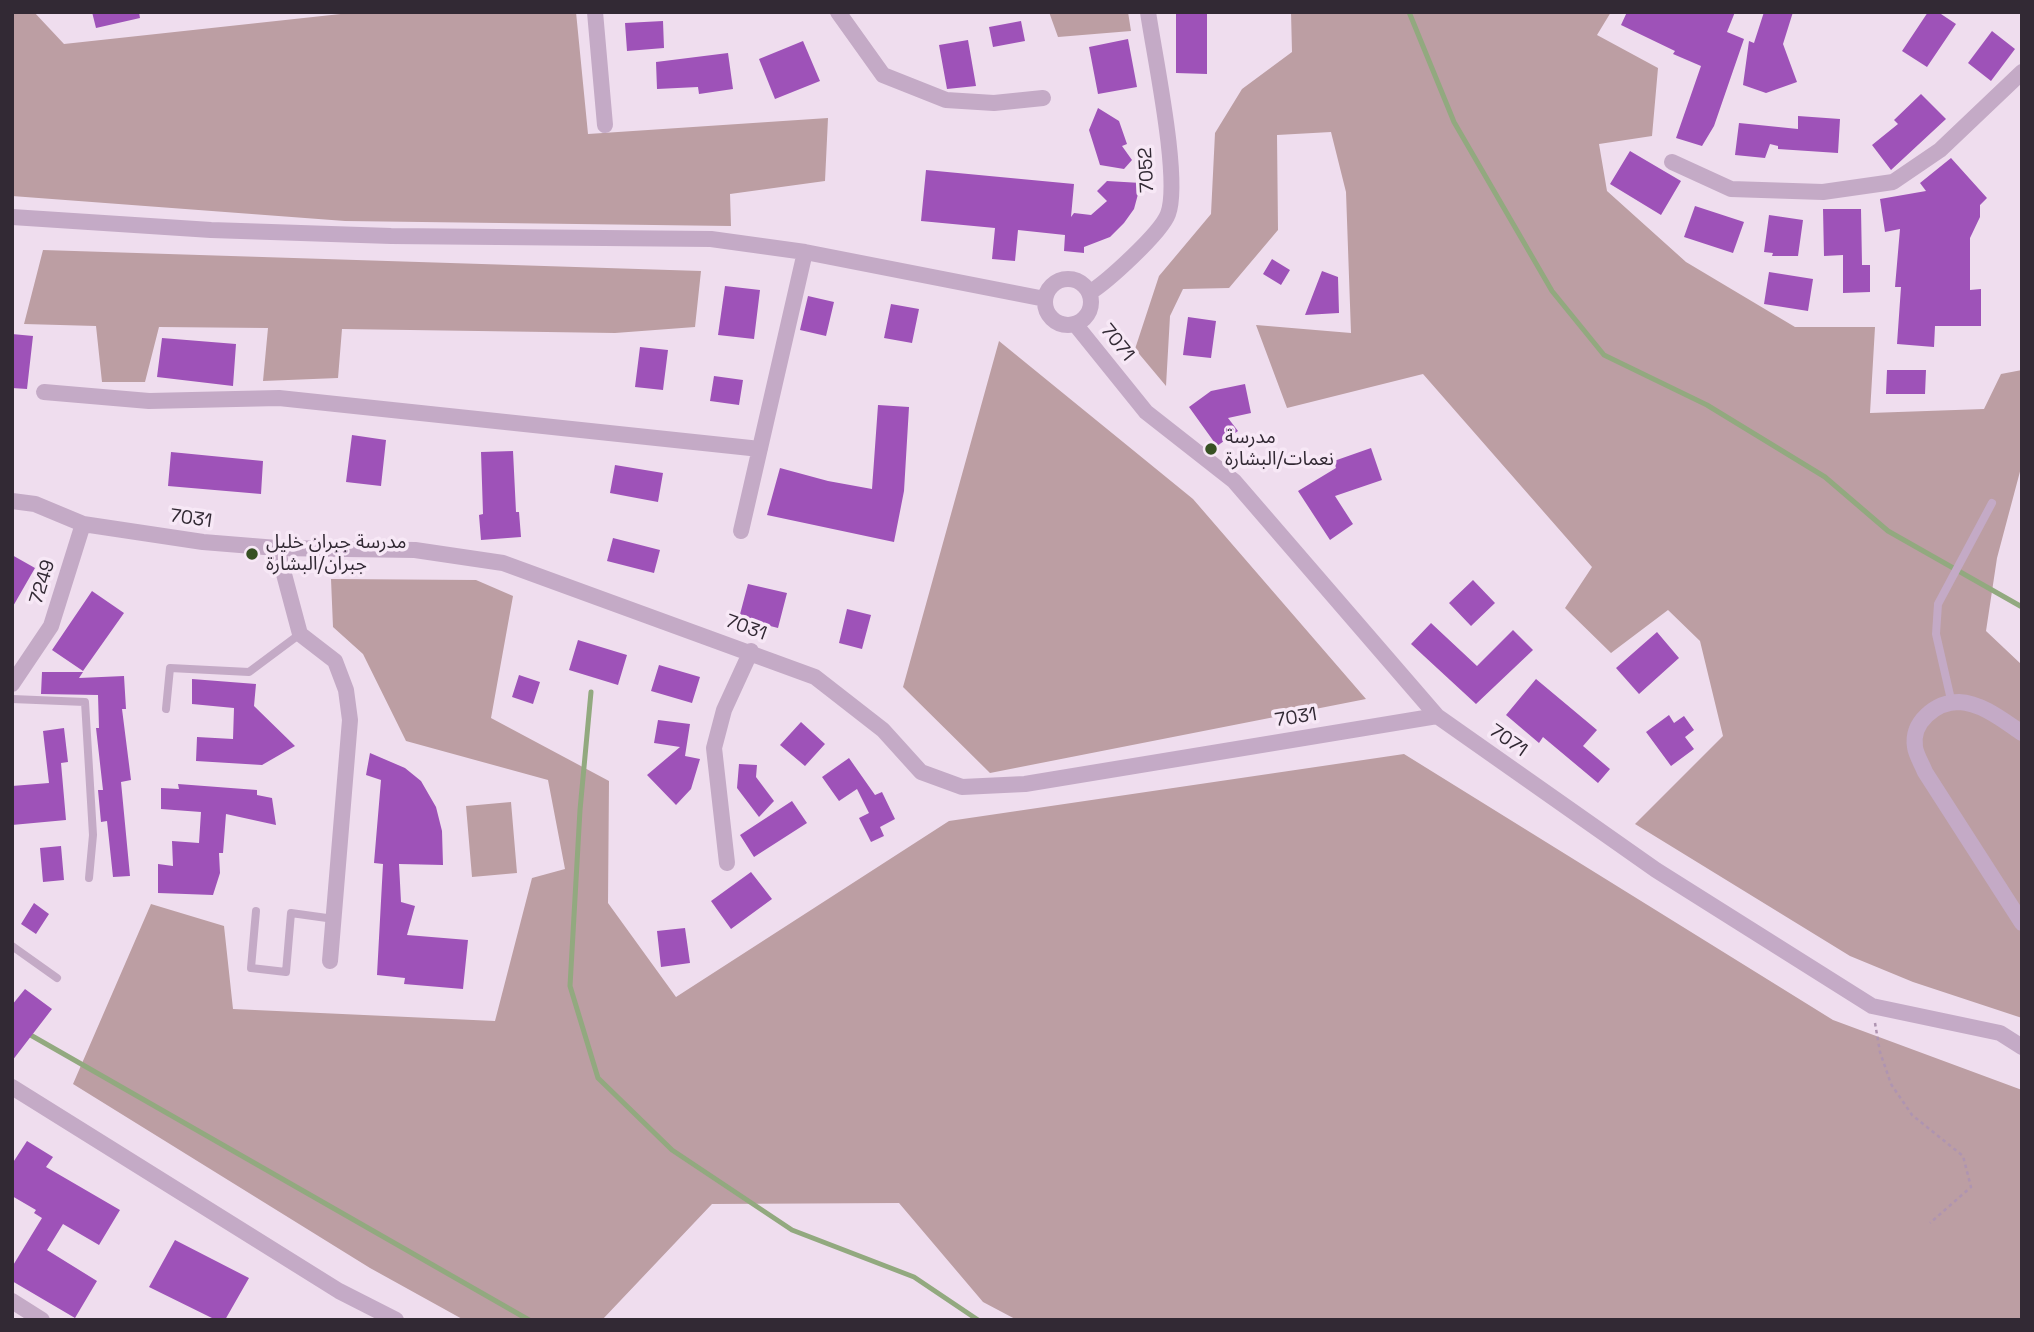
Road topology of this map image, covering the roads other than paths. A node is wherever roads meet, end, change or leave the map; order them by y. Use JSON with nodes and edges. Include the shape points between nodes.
{"nodes":[{"id":1,"x":596,"y":12,"type":"edge"},
{"id":2,"x":838,"y":12,"type":"edge"},
{"id":3,"x":1148,"y":12,"type":"edge"},
{"id":4,"x":2022,"y":72,"type":"edge"},
{"id":5,"x":1043,"y":98,"type":"dead end"},
{"id":6,"x":605,"y":125,"type":"dead end"},
{"id":7,"x":1672,"y":162,"type":"dead end"},
{"id":8,"x":12,"y":217,"type":"edge"},
{"id":9,"x":806,"y":252,"type":"junction"},
{"id":10,"x":1089,"y":293,"type":"junction"},
{"id":11,"x":1045,"y":299,"type":"junction"},
{"id":12,"x":1075,"y":324,"type":"junction"},
{"id":13,"x":44,"y":392,"type":"dead end"},
{"id":14,"x":760,"y":449,"type":"junction"},
{"id":15,"x":12,"y":501,"type":"edge"},
{"id":16,"x":1992,"y":503,"type":"dead end"},
{"id":17,"x":83,"y":524,"type":"junction"},
{"id":18,"x":741,"y":531,"type":"dead end"},
{"id":19,"x":277,"y":548,"type":"junction"},
{"id":20,"x":300,"y":634,"type":"junction"},
{"id":21,"x":751,"y":651,"type":"junction"},
{"id":22,"x":12,"y":684,"type":"edge"},
{"id":23,"x":12,"y":699,"type":"edge"},
{"id":24,"x":1952,"y":704,"type":"junction"},
{"id":25,"x":166,"y":709,"type":"dead end"},
{"id":26,"x":1437,"y":716,"type":"junction"},
{"id":27,"x":2022,"y":733,"type":"edge"},
{"id":28,"x":727,"y":863,"type":"dead end"},
{"id":29,"x":89,"y":878,"type":"dead end"},
{"id":30,"x":256,"y":911,"type":"dead end"},
{"id":31,"x":334,"y":919,"type":"junction"},
{"id":32,"x":2022,"y":923,"type":"edge"},
{"id":33,"x":12,"y":946,"type":"edge"},
{"id":34,"x":330,"y":961,"type":"dead end"},
{"id":35,"x":57,"y":978,"type":"dead end"},
{"id":36,"x":2022,"y":1047,"type":"edge"},
{"id":37,"x":12,"y":1087,"type":"edge"},
{"id":38,"x":12,"y":1301,"type":"edge"},
{"id":39,"x":42,"y":1320,"type":"edge"},
{"id":40,"x":396,"y":1320,"type":"edge"}],
"edges":[{"from":1,"to":6,"type":"street"},
{"from":2,"to":5,"type":"street","via":[[883,75],[946,100],[994,103]]},
{"from":3,"to":10,"type":"street","name":"7052","via":[[1172,173],[1168,214],[1149,238]]},
{"from":4,"to":7,"type":"street","via":[[1940,150],[1893,182],[1823,192],[1731,189]]},
{"from":8,"to":9,"type":"street","via":[[391,236],[711,239]]},
{"from":9,"to":11,"type":"street"},
{"from":9,"to":14,"type":"street"},
{"from":10,"to":11,"type":"street","via":[[1078,282],[1064,280],[1052,286]]},
{"from":10,"to":12,"type":"street","via":[[1089,313]]},
{"from":11,"to":12,"type":"street","via":[[1054,321]]},
{"from":12,"to":26,"type":"street","name":"7071","via":[[1146,412],[1234,481]]},
{"from":13,"to":14,"type":"street","via":[[149,401],[279,398]]},
{"from":14,"to":18,"type":"street"},
{"from":15,"to":17,"type":"street","name":"7031","via":[[35,504]]},
{"from":16,"to":24,"type":"lane","via":[[1938,604],[1936,634]]},
{"from":17,"to":19,"type":"street","name":"7031"},
{"from":17,"to":22,"type":"street","name":"7249","via":[[51,626]]},
{"from":19,"to":20,"type":"street"},
{"from":19,"to":21,"type":"street","name":"7031","via":[[415,550],[503,563]]},
{"from":20,"to":25,"type":"lane","via":[[249,672],[170,668]]},
{"from":20,"to":31,"type":"street","via":[[335,661],[346,690],[350,720]]},
{"from":21,"to":26,"type":"street","name":"7031","via":[[816,677],[883,730],[921,772],[962,788],[1025,784]]},
{"from":21,"to":28,"type":"street","via":[[724,710],[714,748]]},
{"from":23,"to":29,"type":"lane","via":[[85,702],[93,835]]},
{"from":24,"to":27,"type":"street","via":[[1987,710]]},
{"from":24,"to":32,"type":"street","via":[[1933,709],[1918,728],[1915,747],[1926,772]]},
{"from":26,"to":36,"type":"street","name":"7071","via":[[1657,870],[1872,1006],[2000,1033]]},
{"from":30,"to":31,"type":"lane","via":[[251,968],[286,972],[291,913]]},
{"from":31,"to":34,"type":"street"},
{"from":33,"to":35,"type":"lane"},
{"from":37,"to":40,"type":"street","via":[[339,1291]]},
{"from":38,"to":39,"type":"street"}]}
